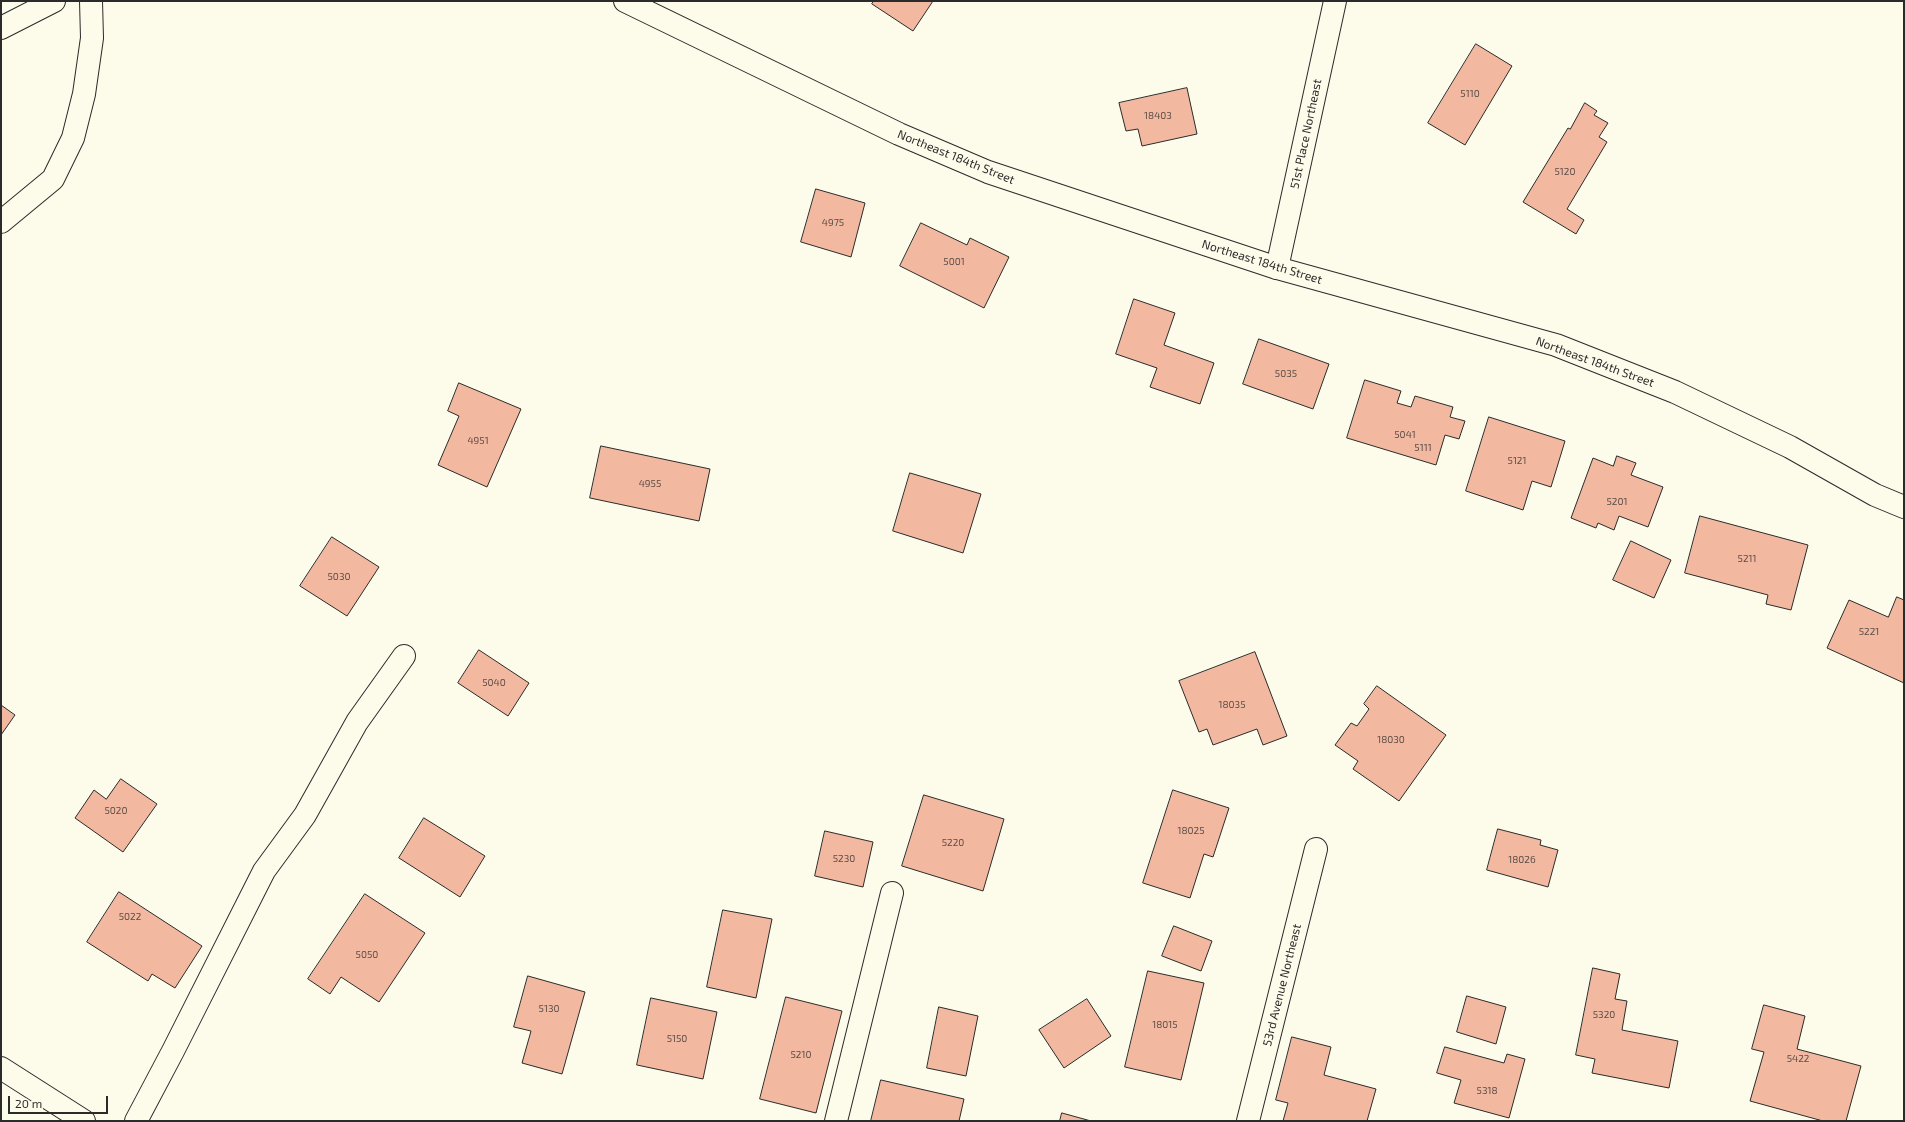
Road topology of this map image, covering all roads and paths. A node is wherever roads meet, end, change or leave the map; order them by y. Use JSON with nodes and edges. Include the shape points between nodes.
{"nodes":[{"id":1,"x":54,"y":1,"type":"edge"},
{"id":2,"x":90,"y":1,"type":"edge"},
{"id":3,"x":625,"y":1,"type":"edge"},
{"id":4,"x":1335,"y":1,"type":"edge"},
{"id":5,"x":1,"y":28,"type":"edge"},
{"id":6,"x":1,"y":222,"type":"edge"},
{"id":7,"x":1277,"y":268,"type":"junction"},
{"id":8,"x":1904,"y":507,"type":"edge"},
{"id":9,"x":404,"y":656,"type":"dead end"},
{"id":10,"x":1316,"y":849,"type":"dead end"},
{"id":11,"x":892,"y":893,"type":"dead end"},
{"id":12,"x":1,"y":1068,"type":"edge"},
{"id":13,"x":84,"y":1121,"type":"edge"},
{"id":14,"x":136,"y":1121,"type":"edge"},
{"id":15,"x":836,"y":1121,"type":"edge"},
{"id":16,"x":1248,"y":1121,"type":"edge"}],
"edges":[{"from":1,"to":5,"type":"street"},
{"from":2,"to":6,"type":"street","via":[[92,38],[84,94],[73,138],[52,179]]},
{"from":3,"to":7,"type":"street","name":"Northeast 184th Street","via":[[899,134],[988,172]]},
{"from":4,"to":7,"type":"street","name":"51st Place Northeast"},
{"from":7,"to":8,"type":"street","name":"Northeast 184th Street","via":[[1556,345],[1675,392],[1790,447],[1875,495]]},
{"from":9,"to":14,"type":"street","via":[[356,722],[305,815],[264,871]]},
{"from":10,"to":16,"type":"street","name":"53rd Avenue Northeast"},
{"from":11,"to":15,"type":"street"},
{"from":12,"to":13,"type":"street"}]}
